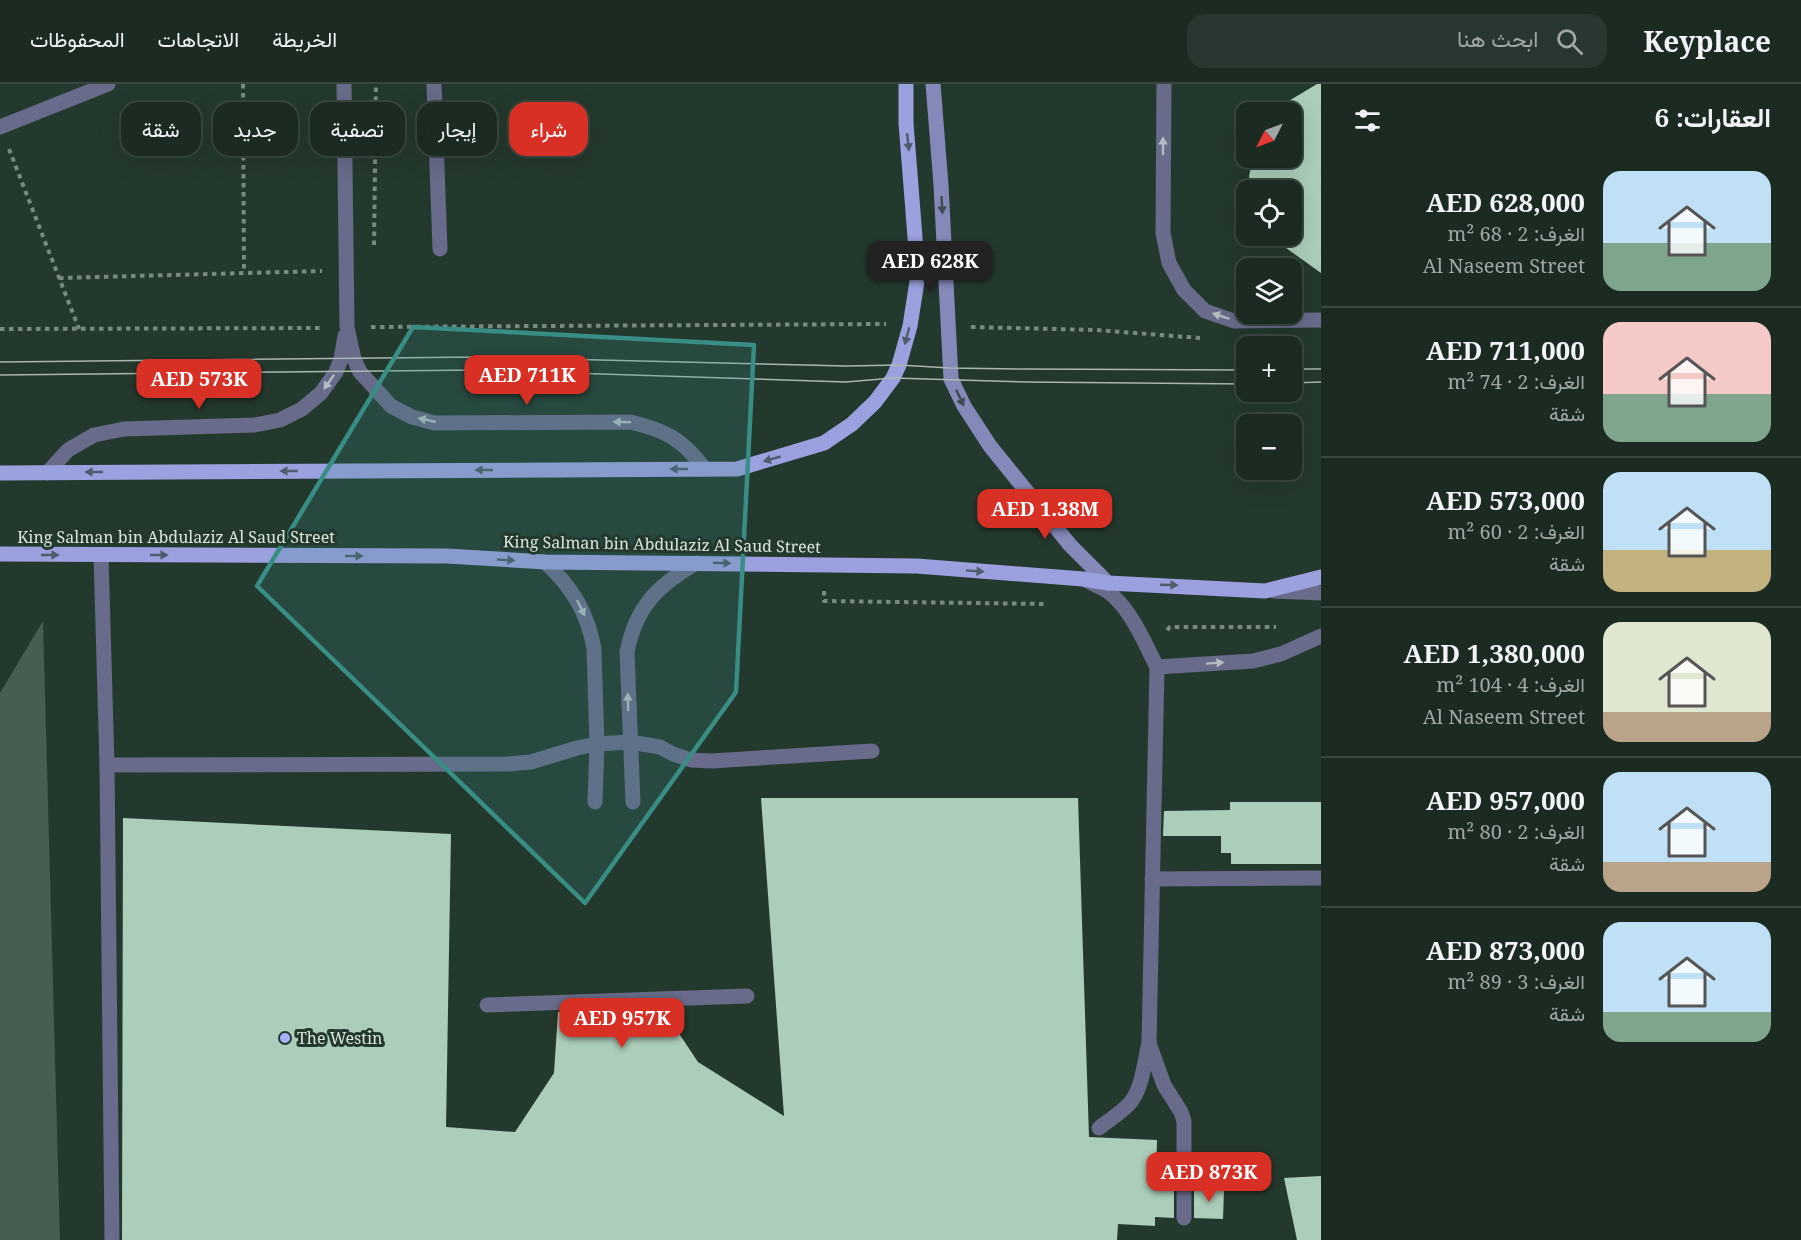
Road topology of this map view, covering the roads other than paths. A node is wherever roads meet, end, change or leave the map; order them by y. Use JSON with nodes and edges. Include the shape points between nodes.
{"nodes":[{"id":1,"x":108,"y":84,"type":"edge"},
{"id":2,"x":344,"y":84,"type":"edge"},
{"id":3,"x":434,"y":84,"type":"edge"},
{"id":4,"x":906,"y":84,"type":"edge"},
{"id":5,"x":933,"y":84,"type":"edge"},
{"id":6,"x":1164,"y":84,"type":"edge"},
{"id":7,"x":0,"y":127,"type":"edge"},
{"id":8,"x":440,"y":249,"type":"dead end"},
{"id":9,"x":1321,"y":320,"type":"edge"},
{"id":10,"x":347,"y":327,"type":"junction"},
{"id":11,"x":705,"y":469,"type":"junction"},
{"id":12,"x":0,"y":473,"type":"edge"},
{"id":13,"x":47,"y":473,"type":"junction"},
{"id":14,"x":0,"y":554,"type":"edge"},
{"id":15,"x":101,"y":555,"type":"junction"},
{"id":16,"x":545,"y":562,"type":"junction"},
{"id":17,"x":696,"y":563,"type":"junction"},
{"id":18,"x":1321,"y":577,"type":"edge"},
{"id":19,"x":1083,"y":579,"type":"junction"},
{"id":20,"x":1108,"y":583,"type":"junction"},
{"id":21,"x":1265,"y":591,"type":"junction"},
{"id":22,"x":1321,"y":593,"type":"edge"},
{"id":23,"x":1321,"y":636,"type":"edge"},
{"id":24,"x":1156,"y":667,"type":"junction"},
{"id":25,"x":630,"y":742,"type":"junction"},
{"id":26,"x":597,"y":744,"type":"junction"},
{"id":27,"x":872,"y":751,"type":"dead end"},
{"id":28,"x":107,"y":765,"type":"junction"},
{"id":29,"x":595,"y":802,"type":"dead end"},
{"id":30,"x":633,"y":802,"type":"dead end"},
{"id":31,"x":1321,"y":878,"type":"edge"},
{"id":32,"x":1152,"y":879,"type":"junction"},
{"id":33,"x":747,"y":996,"type":"dead end"},
{"id":34,"x":487,"y":1005,"type":"dead end"},
{"id":35,"x":1149,"y":1043,"type":"junction"},
{"id":36,"x":1099,"y":1128,"type":"dead end"},
{"id":37,"x":1184,"y":1218,"type":"dead end"},
{"id":38,"x":112,"y":1240,"type":"edge"}],
"edges":[{"from":1,"to":7,"type":"street"},
{"from":2,"to":10,"type":"street"},
{"from":3,"to":8,"type":"street"},
{"from":4,"to":11,"type":"main road","one_way":true,"via":[[918,275],[910,326],[893,378],[852,424],[824,443],[737,469]]},
{"from":5,"to":20,"type":"main road","one_way":true,"via":[[951,379],[972,420],[1003,463],[1070,545]]},
{"from":9,"to":6,"type":"street","one_way":true,"via":[[1234,321],[1205,311],[1184,290],[1169,263],[1163,233]]},
{"from":11,"to":10,"type":"street","one_way":true,"via":[[673,436],[630,422],[435,423],[412,417],[391,406],[360,372]]},
{"from":10,"to":13,"type":"street","one_way":true,"via":[[336,372],[321,393],[280,420],[255,425],[124,429],[94,435],[68,450]]},
{"from":11,"to":13,"type":"main road","one_way":true},
{"from":12,"to":13,"type":"main road"},
{"from":14,"to":15,"type":"main road","name":"King Salman bin Abdulaziz Al Saud Street","one_way":true},
{"from":15,"to":16,"type":"main road","name":"King Salman bin Abdulaziz Al Saud Street","one_way":true,"via":[[447,556]]},
{"from":15,"to":28,"type":"street"},
{"from":16,"to":17,"type":"main road","name":"King Salman bin Abdulaziz Al Saud Street"},
{"from":16,"to":26,"type":"street","one_way":true,"via":[[568,586],[591,635]]},
{"from":17,"to":19,"type":"main road","name":"King Salman bin Abdulaziz Al Saud Street","one_way":true,"via":[[917,566]]},
{"from":25,"to":17,"type":"street","one_way":true,"via":[[630,636],[657,590]]},
{"from":18,"to":21,"type":"main road","name":"King Salman bin Abdulaziz Al Saud Street"},
{"from":19,"to":20,"type":"main road","name":"King Salman bin Abdulaziz Al Saud Street"},
{"from":19,"to":24,"type":"street","via":[[1108,592],[1124,609]]},
{"from":20,"to":21,"type":"main road","name":"King Salman bin Abdulaziz Al Saud Street","one_way":true},
{"from":21,"to":22,"type":"street"},
{"from":24,"to":23,"type":"street","one_way":true,"via":[[1253,661],[1281,654]]},
{"from":24,"to":32,"type":"street"},
{"from":25,"to":26,"type":"street"},
{"from":25,"to":27,"type":"street","via":[[660,747],[690,760],[711,761]]},
{"from":25,"to":30,"type":"street"},
{"from":26,"to":28,"type":"street","via":[[531,762],[507,764]]},
{"from":26,"to":29,"type":"street"},
{"from":28,"to":38,"type":"street"},
{"from":31,"to":32,"type":"street"},
{"from":32,"to":35,"type":"street"},
{"from":33,"to":34,"type":"street"},
{"from":35,"to":36,"type":"street","via":[[1135,1095]]},
{"from":35,"to":37,"type":"street","via":[[1164,1085],[1184,1121]]}]}
